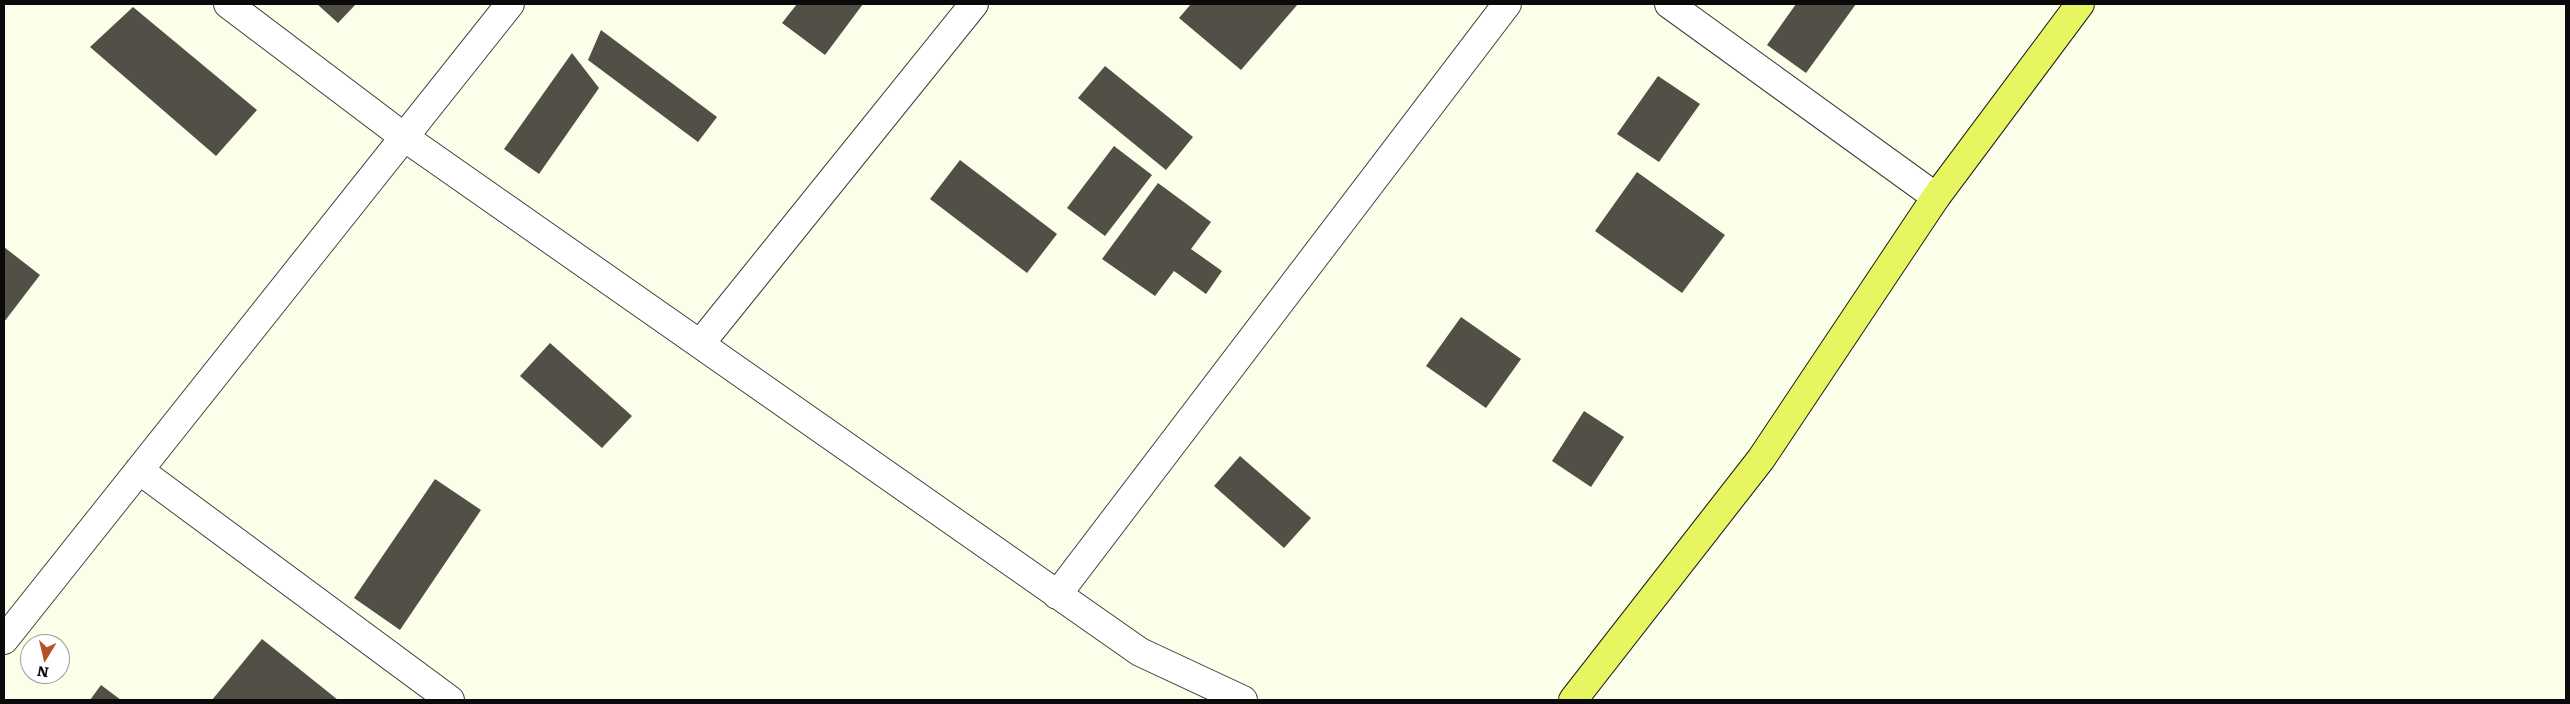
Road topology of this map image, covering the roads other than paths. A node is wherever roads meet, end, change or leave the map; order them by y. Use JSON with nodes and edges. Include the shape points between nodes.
{"nodes":[{"id":1,"x":228,"y":4,"type":"edge"},
{"id":2,"x":510,"y":4,"type":"edge"},
{"id":3,"x":974,"y":4,"type":"edge"},
{"id":4,"x":1507,"y":4,"type":"edge"},
{"id":5,"x":1669,"y":4,"type":"edge"},
{"id":6,"x":2080,"y":4,"type":"edge"},
{"id":7,"x":404,"y":137,"type":"junction"},
{"id":8,"x":1936,"y":197,"type":"junction"},
{"id":9,"x":700,"y":344,"type":"junction"},
{"id":10,"x":139,"y":470,"type":"junction"},
{"id":11,"x":1057,"y":595,"type":"junction"},
{"id":12,"x":4,"y":640,"type":"edge"},
{"id":13,"x":450,"y":700,"type":"edge"},
{"id":14,"x":1243,"y":700,"type":"edge"},
{"id":15,"x":1573,"y":700,"type":"edge"}],
"edges":[{"from":1,"to":7,"type":"street"},
{"from":2,"to":7,"type":"street"},
{"from":3,"to":9,"type":"street"},
{"from":4,"to":11,"type":"street"},
{"from":5,"to":8,"type":"street"},
{"from":6,"to":8,"type":"main road"},
{"from":7,"to":9,"type":"street"},
{"from":7,"to":10,"type":"street"},
{"from":8,"to":15,"type":"main road","via":[[1761,459]]},
{"from":9,"to":11,"type":"street"},
{"from":10,"to":12,"type":"street"},
{"from":10,"to":13,"type":"street"},
{"from":11,"to":14,"type":"street","via":[[1140,652]]}]}
